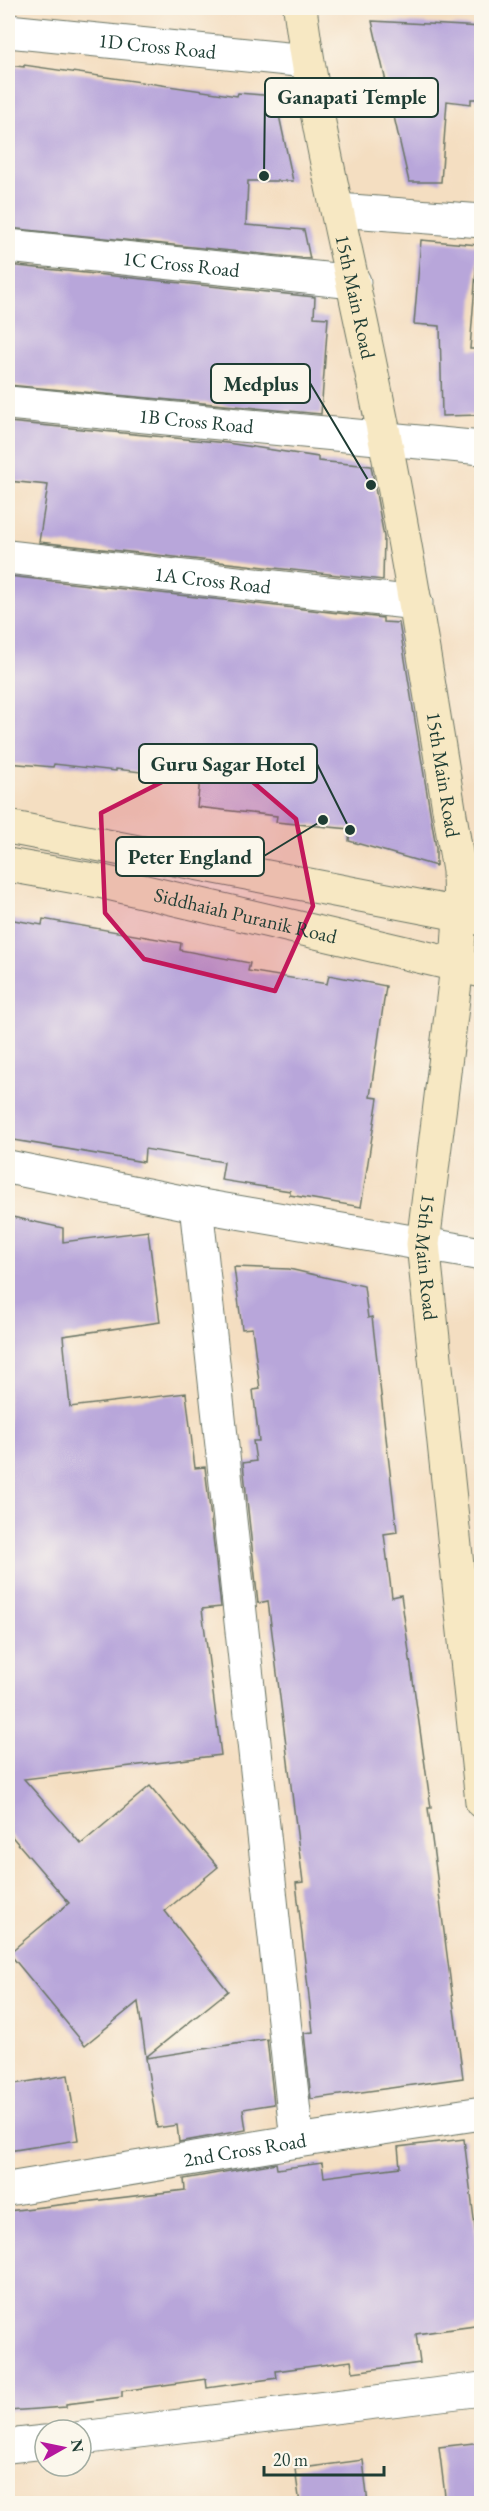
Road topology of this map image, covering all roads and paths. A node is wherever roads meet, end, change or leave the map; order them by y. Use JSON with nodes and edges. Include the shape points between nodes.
{"nodes":[{"id":1,"x":300,"y":8,"type":"edge"},
{"id":2,"x":8,"y":31,"type":"edge"},
{"id":3,"x":307,"y":61,"type":"junction"},
{"id":4,"x":338,"y":210,"type":"junction"},
{"id":5,"x":482,"y":221,"type":"edge"},
{"id":6,"x":8,"y":246,"type":"edge"},
{"id":7,"x":354,"y":282,"type":"junction"},
{"id":8,"x":8,"y":403,"type":"edge"},
{"id":9,"x":386,"y":439,"type":"junction"},
{"id":10,"x":482,"y":447,"type":"edge"},
{"id":11,"x":8,"y":557,"type":"edge"},
{"id":12,"x":416,"y":603,"type":"junction"},
{"id":13,"x":8,"y":827,"type":"edge"},
{"id":14,"x":8,"y":865,"type":"edge"},
{"id":15,"x":471,"y":916,"type":"edge"},
{"id":16,"x":469,"y":969,"type":"edge"},
{"id":17,"x":8,"y":1167,"type":"edge"},
{"id":18,"x":196,"y":1205,"type":"junction"},
{"id":19,"x":423,"y":1244,"type":"junction"},
{"id":20,"x":482,"y":1254,"type":"edge"},
{"id":21,"x":482,"y":1802,"type":"edge"},
{"id":22,"x":482,"y":2113,"type":"edge"},
{"id":23,"x":297,"y":2141,"type":"junction"},
{"id":24,"x":8,"y":2189,"type":"edge"},
{"id":25,"x":482,"y":2389,"type":"edge"},
{"id":26,"x":93,"y":2437,"type":"edge"},
{"id":27,"x":33,"y":2443,"type":"edge"},
{"id":28,"x":8,"y":2446,"type":"edge"}],
"edges":[{"from":1,"to":3,"type":"street","name":"15th Main Road"},
{"from":2,"to":3,"type":"street","name":"1D Cross Road"},
{"from":3,"to":4,"type":"street","name":"15th Main Road"},
{"from":4,"to":5,"type":"street"},
{"from":4,"to":7,"type":"street","name":"15th Main Road"},
{"from":6,"to":7,"type":"street","name":"1C Cross Road"},
{"from":7,"to":9,"type":"street","name":"15th Main Road"},
{"from":8,"to":9,"type":"street","name":"1B Cross Road"},
{"from":9,"to":10,"type":"street","name":"1B Cross Road"},
{"from":9,"to":12,"type":"street","name":"15th Main Road"},
{"from":11,"to":12,"type":"street","name":"1A Cross Road"},
{"from":12,"to":15,"type":"street","name":"15th Main Road","via":[[459,871]]},
{"from":13,"to":15,"type":"street","name":"Siddhaiah Puranik Road"},
{"from":14,"to":16,"type":"street","name":"Siddhaiah Puranik Road","via":[[99,881]]},
{"from":15,"to":16,"type":"street","name":"15th Main Road"},
{"from":16,"to":19,"type":"street","name":"15th Main Road"},
{"from":17,"to":18,"type":"street"},
{"from":18,"to":19,"type":"street"},
{"from":18,"to":23,"type":"street"},
{"from":19,"to":20,"type":"street"},
{"from":19,"to":21,"type":"street","name":"15th Main Road"},
{"from":22,"to":23,"type":"street","name":"2nd Cross Road"},
{"from":23,"to":24,"type":"street","name":"2nd Cross Road"},
{"from":25,"to":26,"type":"street"},
{"from":27,"to":28,"type":"street"}]}
